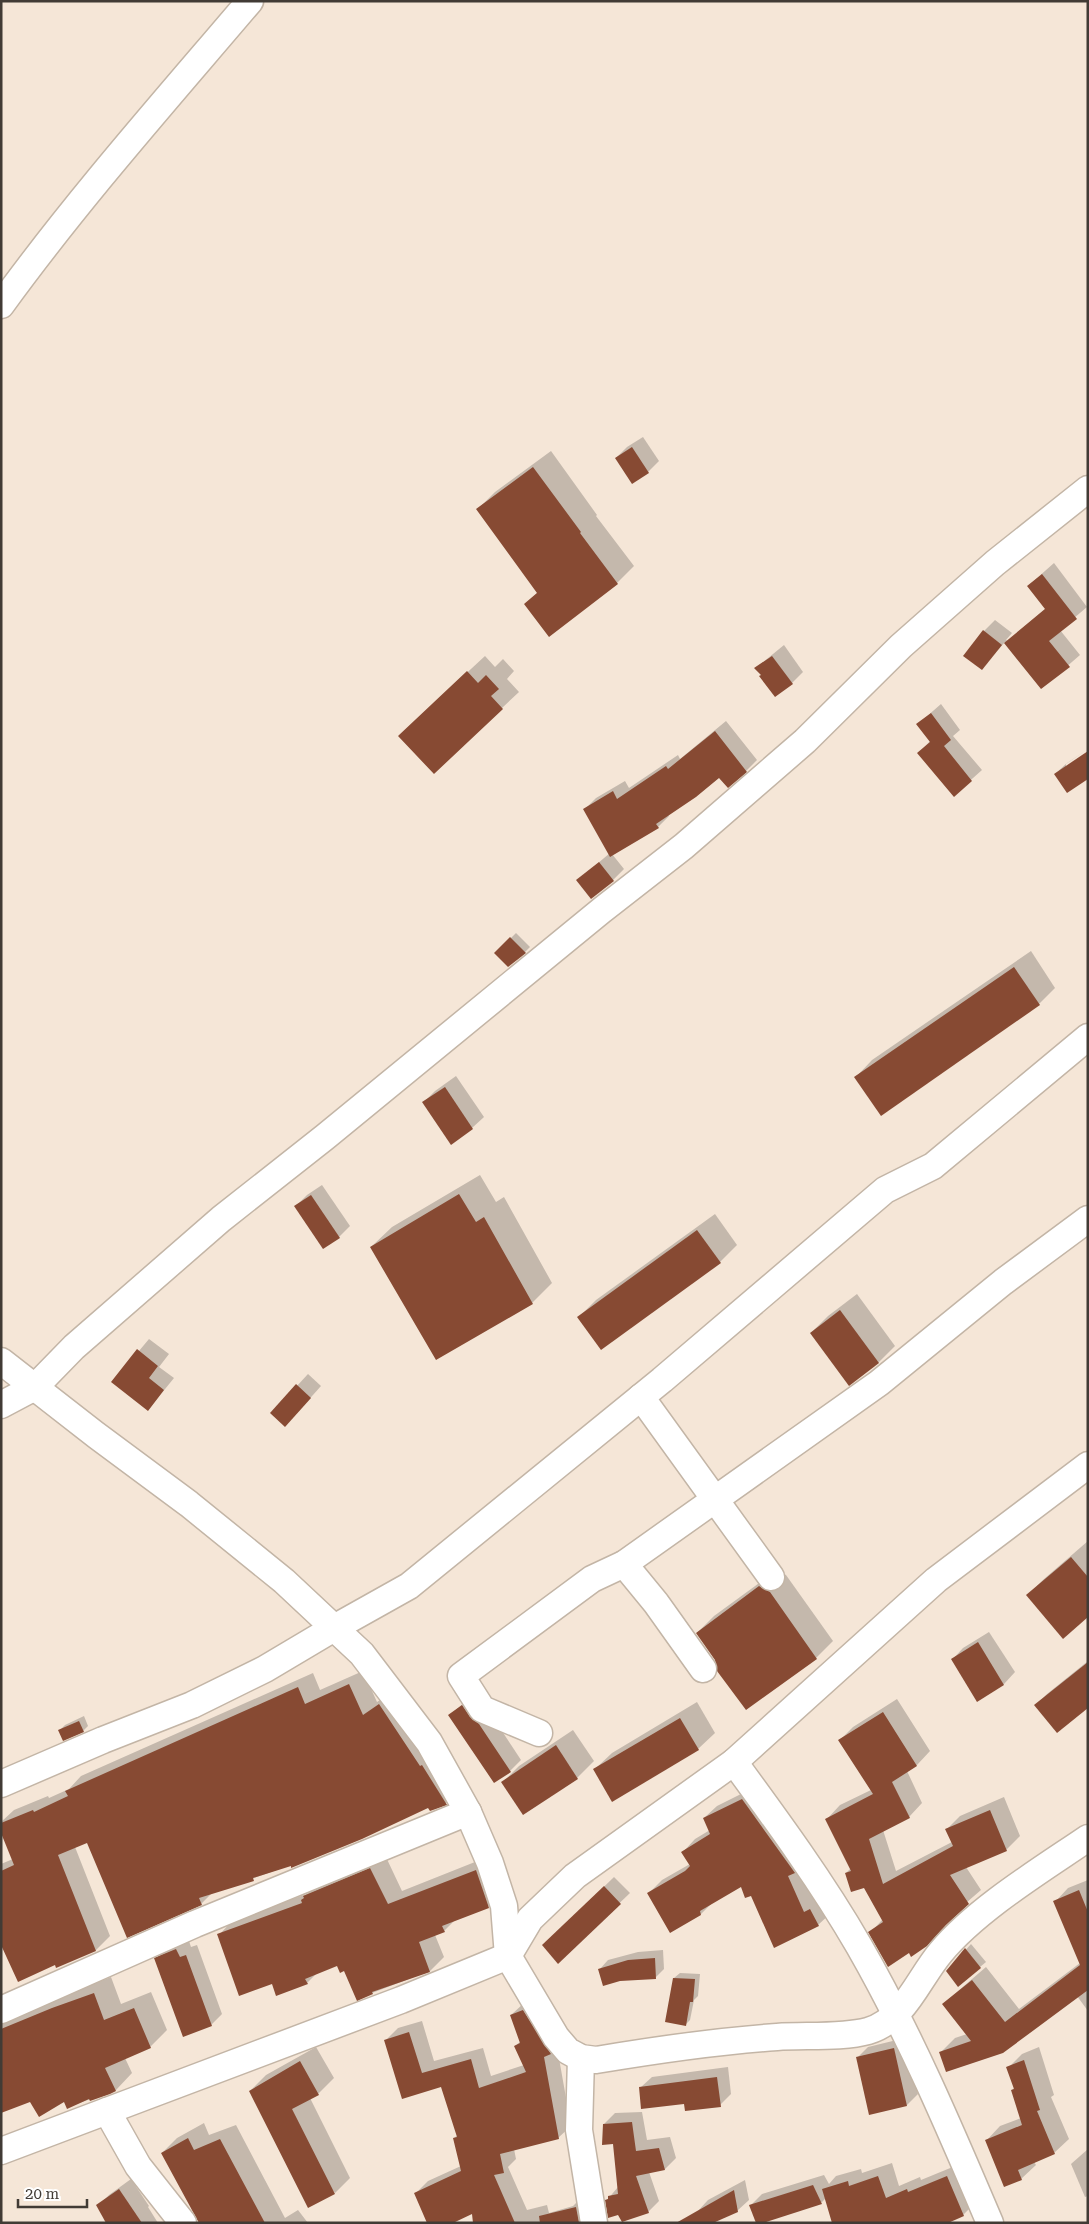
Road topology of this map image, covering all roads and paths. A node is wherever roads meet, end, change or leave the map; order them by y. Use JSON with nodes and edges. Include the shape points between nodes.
{"nodes":[{"id":1,"x":250,"y":1,"type":"edge"},
{"id":2,"x":1,"y":305,"type":"edge"},
{"id":3,"x":1088,"y":489,"type":"edge"},
{"id":4,"x":1088,"y":1037,"type":"edge"},
{"id":5,"x":1088,"y":1219,"type":"edge"},
{"id":6,"x":1,"y":1361,"type":"edge"},
{"id":7,"x":35,"y":1386,"type":"junction"},
{"id":8,"x":641,"y":1397,"type":"junction"},
{"id":9,"x":1,"y":1405,"type":"edge"},
{"id":10,"x":1088,"y":1465,"type":"edge"},
{"id":11,"x":715,"y":1498,"type":"junction"},
{"id":12,"x":624,"y":1564,"type":"junction"},
{"id":13,"x":772,"y":1577,"type":"dead end"},
{"id":14,"x":334,"y":1628,"type":"junction"},
{"id":15,"x":703,"y":1670,"type":"dead end"},
{"id":16,"x":539,"y":1733,"type":"dead end"},
{"id":17,"x":734,"y":1762,"type":"junction"},
{"id":18,"x":1,"y":1784,"type":"edge"},
{"id":19,"x":468,"y":1812,"type":"junction"},
{"id":20,"x":1088,"y":1838,"type":"edge"},
{"id":21,"x":508,"y":1956,"type":"junction"},
{"id":22,"x":1,"y":2010,"type":"edge"},
{"id":23,"x":896,"y":2016,"type":"junction"},
{"id":24,"x":581,"y":2058,"type":"junction"},
{"id":25,"x":107,"y":2111,"type":"junction"},
{"id":26,"x":1,"y":2151,"type":"edge"},
{"id":27,"x":183,"y":2223,"type":"edge"},
{"id":28,"x":594,"y":2223,"type":"edge"},
{"id":29,"x":990,"y":2223,"type":"edge"}],
"edges":[{"from":1,"to":2,"type":"street","via":[[134,138]]},
{"from":3,"to":7,"type":"street","via":[[995,563],[902,646],[805,741],[684,846],[221,1219],[74,1347]]},
{"from":4,"to":8,"type":"street","via":[[933,1166],[885,1190]]},
{"from":5,"to":11,"type":"street","via":[[1003,1282],[879,1383]]},
{"from":6,"to":7,"type":"street"},
{"from":7,"to":9,"type":"street"},
{"from":7,"to":14,"type":"street","via":[[189,1504],[284,1581]]},
{"from":8,"to":11,"type":"street"},
{"from":8,"to":14,"type":"street","via":[[409,1586]]},
{"from":10,"to":17,"type":"street","via":[[936,1580]]},
{"from":11,"to":12,"type":"street"},
{"from":11,"to":13,"type":"street"},
{"from":12,"to":15,"type":"street"},
{"from":12,"to":16,"type":"street","via":[[592,1579],[461,1676],[482,1709]]},
{"from":14,"to":18,"type":"street","via":[[266,1669],[192,1705]]},
{"from":14,"to":19,"type":"street","via":[[362,1654],[429,1742]]},
{"from":17,"to":21,"type":"street","via":[[575,1876],[530,1919]]},
{"from":17,"to":23,"type":"street","via":[[792,1842],[859,1946]]},
{"from":19,"to":21,"type":"street","via":[[504,1906]]},
{"from":19,"to":22,"type":"street","via":[[195,1924]]},
{"from":20,"to":23,"type":"street","via":[[978,1917],[942,1951]]},
{"from":21,"to":24,"type":"street","via":[[556,2036],[568,2050]]},
{"from":21,"to":25,"type":"street"},
{"from":23,"to":24,"type":"street","via":[[868,2031],[717,2043],[596,2060]]},
{"from":23,"to":29,"type":"street","via":[[947,2121]]},
{"from":24,"to":28,"type":"street","via":[[579,2130]]},
{"from":25,"to":26,"type":"street"},
{"from":25,"to":27,"type":"street","via":[[138,2166]]}]}
